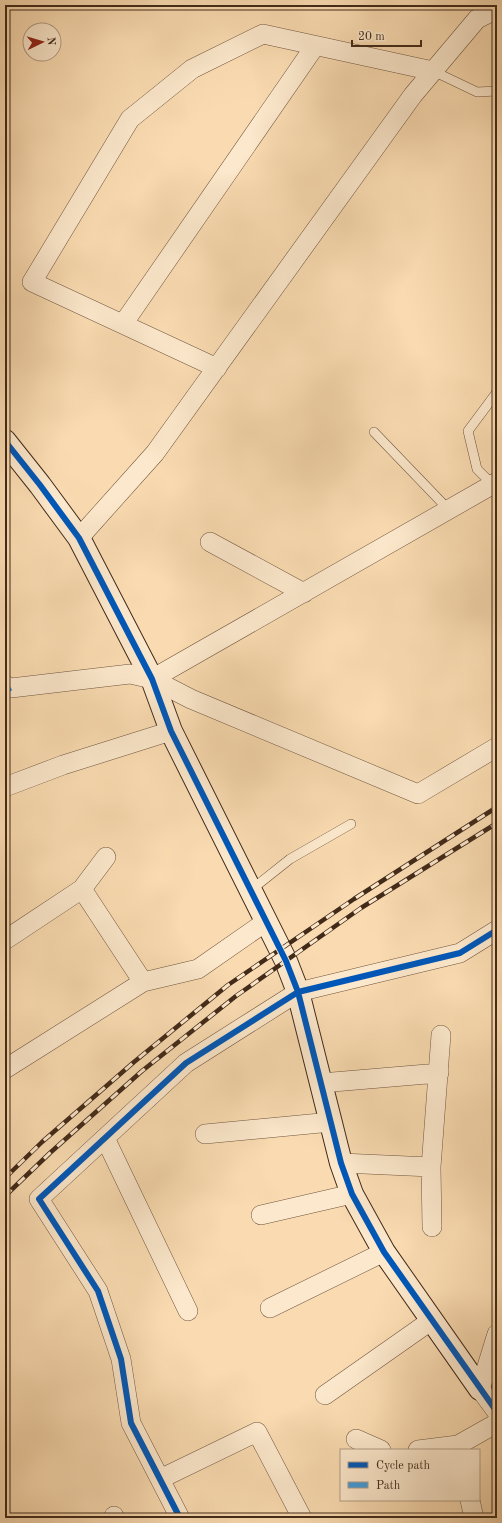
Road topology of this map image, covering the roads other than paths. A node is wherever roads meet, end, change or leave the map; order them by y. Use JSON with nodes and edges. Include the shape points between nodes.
{"nodes":[{"id":1,"x":497,"y":9,"type":"edge"},
{"id":2,"x":315,"y":46,"type":"junction"},
{"id":3,"x":433,"y":71,"type":"junction"},
{"id":4,"x":497,"y":91,"type":"edge"},
{"id":5,"x":123,"y":324,"type":"junction"},
{"id":6,"x":217,"y":368,"type":"junction"},
{"id":7,"x":497,"y":392,"type":"edge"},
{"id":8,"x":374,"y":432,"type":"dead end"},
{"id":9,"x":5,"y":441,"type":"edge"},
{"id":10,"x":496,"y":485,"type":"edge"},
{"id":11,"x":449,"y":510,"type":"junction"},
{"id":12,"x":79,"y":538,"type":"junction"},
{"id":13,"x":210,"y":542,"type":"dead end"},
{"id":14,"x":304,"y":593,"type":"junction"},
{"id":15,"x":152,"y":679,"type":"junction"},
{"id":16,"x":5,"y":685,"type":"edge"},
{"id":17,"x":171,"y":730,"type":"junction"},
{"id":18,"x":497,"y":747,"type":"edge"},
{"id":19,"x":5,"y":787,"type":"edge"},
{"id":20,"x":350,"y":824,"type":"dead end"},
{"id":21,"x":106,"y":857,"type":"dead end"},
{"id":22,"x":82,"y":889,"type":"junction"},
{"id":23,"x":251,"y":890,"type":"junction"},
{"id":24,"x":267,"y":921,"type":"junction"},
{"id":25,"x":497,"y":930,"type":"edge"},
{"id":26,"x":5,"y":940,"type":"edge"},
{"id":27,"x":143,"y":982,"type":"junction"},
{"id":28,"x":298,"y":992,"type":"junction"},
{"id":29,"x":441,"y":1035,"type":"dead end"},
{"id":30,"x":5,"y":1069,"type":"edge"},
{"id":31,"x":439,"y":1073,"type":"junction"},
{"id":32,"x":321,"y":1083,"type":"junction"},
{"id":33,"x":331,"y":1122,"type":"junction"},
{"id":34,"x":205,"y":1134,"type":"dead end"},
{"id":35,"x":105,"y":1138,"type":"junction"},
{"id":36,"x":341,"y":1163,"type":"junction"},
{"id":37,"x":432,"y":1167,"type":"junction"},
{"id":38,"x":352,"y":1194,"type":"junction"},
{"id":39,"x":261,"y":1215,"type":"dead end"},
{"id":40,"x":432,"y":1227,"type":"dead end"},
{"id":41,"x":384,"y":1252,"type":"junction"},
{"id":42,"x":270,"y":1308,"type":"dead end"},
{"id":43,"x":188,"y":1311,"type":"dead end"},
{"id":44,"x":432,"y":1320,"type":"junction"},
{"id":45,"x":497,"y":1334,"type":"edge"},
{"id":46,"x":480,"y":1389,"type":"junction"},
{"id":47,"x":325,"y":1395,"type":"dead end"},
{"id":48,"x":497,"y":1412,"type":"edge"},
{"id":49,"x":497,"y":1423,"type":"edge"},
{"id":50,"x":356,"y":1439,"type":"dead end"},
{"id":51,"x":458,"y":1448,"type":"edge"},
{"id":52,"x":379,"y":1449,"type":"edge"},
{"id":53,"x":438,"y":1449,"type":"edge"},
{"id":54,"x":160,"y":1479,"type":"junction"},
{"id":55,"x":470,"y":1501,"type":"edge"},
{"id":56,"x":180,"y":1518,"type":"edge"},
{"id":57,"x":302,"y":1518,"type":"edge"},
{"id":58,"x":474,"y":1518,"type":"edge"}],
"edges":[{"from":1,"to":3,"type":"street","via":[[477,19]]},
{"from":2,"to":3,"type":"street"},
{"from":2,"to":5,"type":"street"},
{"from":2,"to":5,"type":"street","via":[[263,34],[192,69],[130,119],[32,282]]},
{"from":3,"to":4,"type":"lane","via":[[477,92]]},
{"from":3,"to":6,"type":"street","via":[[412,95]]},
{"from":5,"to":6,"type":"street"},
{"from":6,"to":12,"type":"street","via":[[155,453]]},
{"from":7,"to":10,"type":"lane","via":[[468,431],[478,469]]},
{"from":8,"to":11,"type":"lane"},
{"from":9,"to":12,"type":"street"},
{"from":10,"to":11,"type":"street"},
{"from":11,"to":14,"type":"street"},
{"from":12,"to":15,"type":"street"},
{"from":13,"to":14,"type":"street"},
{"from":14,"to":15,"type":"street"},
{"from":15,"to":16,"type":"street","via":[[130,674],[11,688]]},
{"from":15,"to":17,"type":"street"},
{"from":15,"to":18,"type":"street","via":[[191,699],[418,794]]},
{"from":17,"to":19,"type":"street"},
{"from":17,"to":23,"type":"street"},
{"from":20,"to":23,"type":"lane","via":[[290,860]]},
{"from":21,"to":22,"type":"street"},
{"from":22,"to":26,"type":"street"},
{"from":22,"to":27,"type":"street"},
{"from":23,"to":24,"type":"street"},
{"from":24,"to":27,"type":"street","via":[[198,969]]},
{"from":24,"to":28,"type":"street"},
{"from":25,"to":28,"type":"street","via":[[460,953]]},
{"from":27,"to":30,"type":"street"},
{"from":28,"to":32,"type":"street"},
{"from":28,"to":35,"type":"street","via":[[186,1063]]},
{"from":29,"to":31,"type":"street"},
{"from":31,"to":32,"type":"street"},
{"from":31,"to":37,"type":"street"},
{"from":32,"to":33,"type":"street"},
{"from":33,"to":34,"type":"street"},
{"from":33,"to":36,"type":"street"},
{"from":35,"to":43,"type":"street"},
{"from":35,"to":54,"type":"street","via":[[39,1199],[98,1291],[121,1359],[131,1423]]},
{"from":36,"to":37,"type":"street"},
{"from":36,"to":38,"type":"street"},
{"from":37,"to":40,"type":"street"},
{"from":38,"to":39,"type":"street"},
{"from":38,"to":41,"type":"street"},
{"from":41,"to":42,"type":"street"},
{"from":41,"to":44,"type":"street"},
{"from":44,"to":46,"type":"street"},
{"from":44,"to":47,"type":"street"},
{"from":45,"to":46,"type":"street"},
{"from":46,"to":48,"type":"street"},
{"from":49,"to":51,"type":"street"},
{"from":50,"to":52,"type":"street"},
{"from":51,"to":53,"type":"street"},
{"from":54,"to":56,"type":"street"},
{"from":54,"to":57,"type":"street","via":[[257,1432]]},
{"from":55,"to":58,"type":"street"}]}
